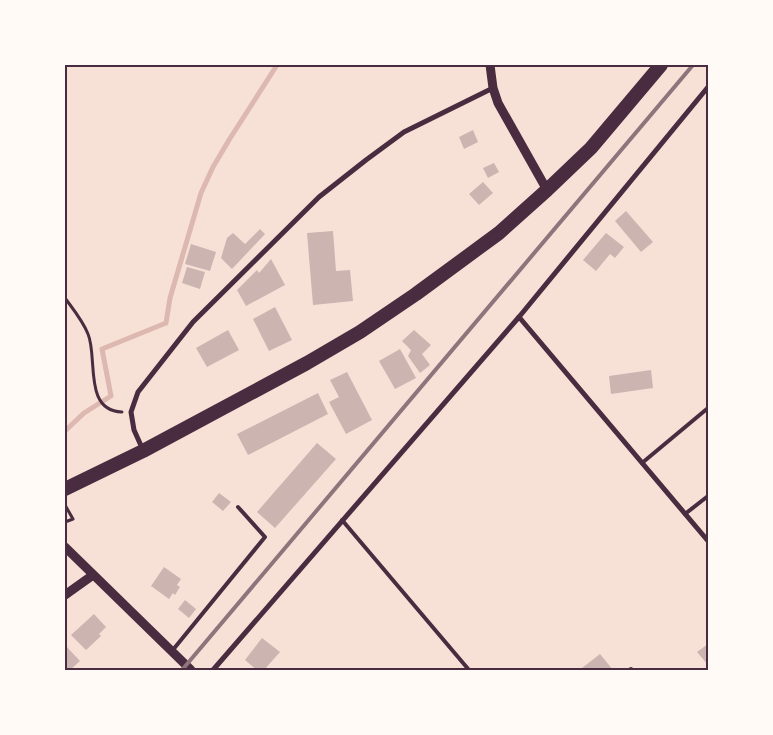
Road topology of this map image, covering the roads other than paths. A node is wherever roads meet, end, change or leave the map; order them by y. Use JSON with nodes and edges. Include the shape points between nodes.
{"nodes":[{"id":1,"x":490,"y":65,"type":"edge"},
{"id":2,"x":661,"y":65,"type":"edge"},
{"id":3,"x":708,"y":87,"type":"edge"},
{"id":4,"x":493,"y":88,"type":"junction"},
{"id":5,"x":547,"y":190,"type":"junction"},
{"id":6,"x":519,"y":317,"type":"junction"},
{"id":7,"x":708,"y":408,"type":"edge"},
{"id":8,"x":143,"y":450,"type":"junction"},
{"id":9,"x":642,"y":463,"type":"junction"},
{"id":10,"x":65,"y":489,"type":"edge"},
{"id":11,"x":708,"y":496,"type":"edge"},
{"id":12,"x":238,"y":507,"type":"dead end"},
{"id":13,"x":685,"y":514,"type":"junction"},
{"id":14,"x":342,"y":520,"type":"junction"},
{"id":15,"x":708,"y":541,"type":"edge"},
{"id":16,"x":65,"y":547,"type":"edge"},
{"id":17,"x":93,"y":575,"type":"junction"},
{"id":18,"x":65,"y":595,"type":"edge"},
{"id":19,"x":171,"y":651,"type":"junction"},
{"id":20,"x":191,"y":670,"type":"edge"},
{"id":21,"x":213,"y":670,"type":"edge"},
{"id":22,"x":469,"y":670,"type":"edge"}],
"edges":[{"from":1,"to":4,"type":"street"},
{"from":2,"to":5,"type":"highway","via":[[591,148]]},
{"from":3,"to":6,"type":"street"},
{"from":4,"to":5,"type":"street","via":[[502,111]]},
{"from":4,"to":8,"type":"street","via":[[404,132],[366,160],[319,197],[193,322],[138,392],[131,412],[134,430]]},
{"from":5,"to":8,"type":"highway","via":[[499,233],[360,332]]},
{"from":6,"to":9,"type":"street"},
{"from":6,"to":14,"type":"street"},
{"from":7,"to":9,"type":"lane"},
{"from":8,"to":10,"type":"highway"},
{"from":9,"to":13,"type":"street"},
{"from":11,"to":13,"type":"lane"},
{"from":12,"to":19,"type":"lane","via":[[265,536]]},
{"from":13,"to":15,"type":"street"},
{"from":14,"to":21,"type":"street"},
{"from":14,"to":22,"type":"lane"},
{"from":16,"to":17,"type":"street"},
{"from":17,"to":18,"type":"street"},
{"from":17,"to":19,"type":"street"},
{"from":19,"to":20,"type":"street"}]}
